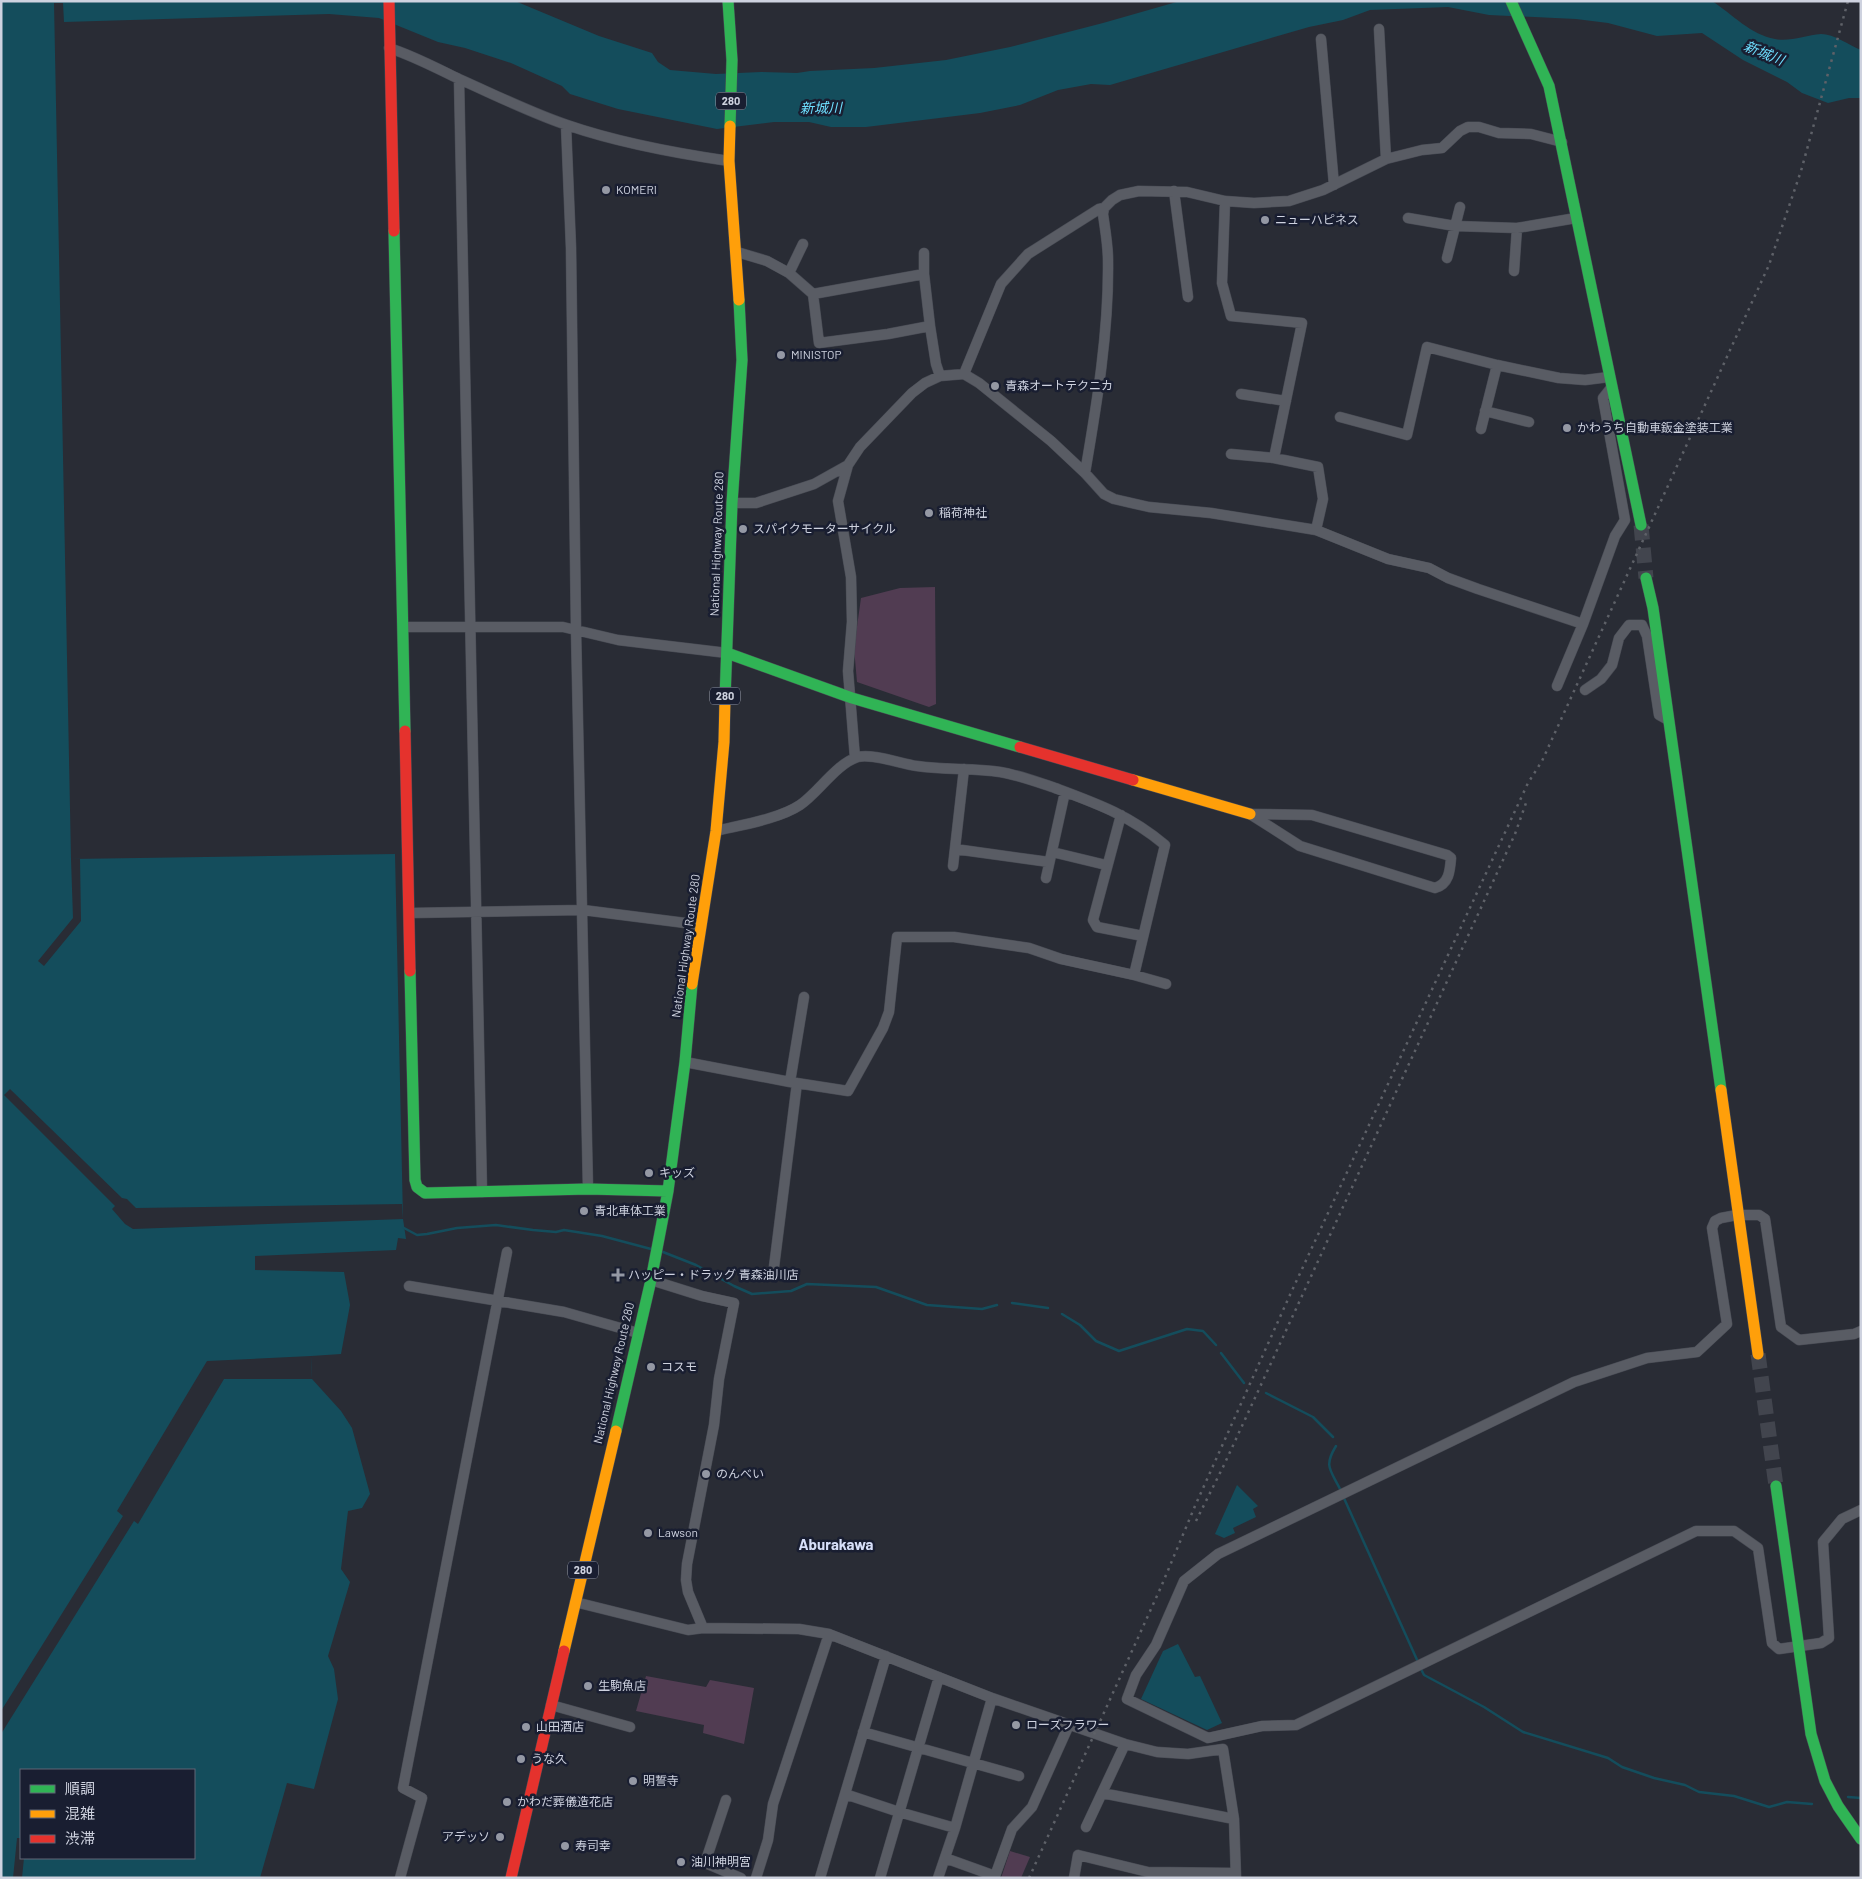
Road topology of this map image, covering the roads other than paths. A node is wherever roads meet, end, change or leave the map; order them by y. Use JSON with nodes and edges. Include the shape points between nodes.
{"nodes":[{"id":1,"x":389,"y":1,"type":"edge"},
{"id":2,"x":728,"y":1,"type":"edge"},
{"id":3,"x":1511,"y":1,"type":"edge"},
{"id":4,"x":1379,"y":29,"type":"dead end"},
{"id":5,"x":1321,"y":39,"type":"dead end"},
{"id":6,"x":389,"y":42,"type":"junction"},
{"id":7,"x":459,"y":79,"type":"junction"},
{"id":8,"x":566,"y":125,"type":"junction"},
{"id":9,"x":1562,"y":142,"type":"junction"},
{"id":10,"x":1386,"y":159,"type":"junction"},
{"id":11,"x":729,"y":162,"type":"junction"},
{"id":12,"x":1334,"y":185,"type":"junction"},
{"id":13,"x":1174,"y":191,"type":"junction"},
{"id":14,"x":1225,"y":201,"type":"junction"},
{"id":15,"x":1460,"y":207,"type":"dead end"},
{"id":16,"x":1104,"y":208,"type":"junction"},
{"id":17,"x":1408,"y":218,"type":"dead end"},
{"id":18,"x":1576,"y":218,"type":"junction"},
{"id":19,"x":1455,"y":226,"type":"junction"},
{"id":20,"x":1517,"y":228,"type":"junction"},
{"id":21,"x":803,"y":244,"type":"dead end"},
{"id":22,"x":737,"y":252,"type":"junction"},
{"id":23,"x":924,"y":253,"type":"dead end"},
{"id":24,"x":1447,"y":258,"type":"dead end"},
{"id":25,"x":1514,"y":271,"type":"dead end"},
{"id":26,"x":789,"y":273,"type":"junction"},
{"id":27,"x":924,"y":274,"type":"junction"},
{"id":28,"x":813,"y":294,"type":"junction"},
{"id":29,"x":1188,"y":297,"type":"dead end"},
{"id":30,"x":930,"y":326,"type":"junction"},
{"id":31,"x":1497,"y":365,"type":"junction"},
{"id":32,"x":964,"y":374,"type":"junction"},
{"id":33,"x":940,"y":376,"type":"junction"},
{"id":34,"x":1610,"y":382,"type":"junction"},
{"id":35,"x":1241,"y":394,"type":"dead end"},
{"id":36,"x":1286,"y":401,"type":"junction"},
{"id":37,"x":1485,"y":411,"type":"junction"},
{"id":38,"x":1340,"y":417,"type":"dead end"},
{"id":39,"x":1529,"y":422,"type":"dead end"},
{"id":40,"x":1481,"y":429,"type":"dead end"},
{"id":41,"x":1232,"y":454,"type":"dead end"},
{"id":42,"x":1274,"y":458,"type":"junction"},
{"id":43,"x":848,"y":465,"type":"junction"},
{"id":44,"x":1085,"y":474,"type":"junction"},
{"id":45,"x":732,"y":503,"type":"junction"},
{"id":46,"x":1641,"y":525,"type":"tunnel mouth"},
{"id":47,"x":1316,"y":530,"type":"junction"},
{"id":48,"x":1646,"y":578,"type":"tunnel mouth"},
{"id":49,"x":1583,"y":624,"type":"junction"},
{"id":50,"x":470,"y":626,"type":"junction"},
{"id":51,"x":403,"y":627,"type":"junction"},
{"id":52,"x":576,"y":630,"type":"junction"},
{"id":53,"x":727,"y":653,"type":"junction"},
{"id":54,"x":1557,"y":686,"type":"dead end"},
{"id":55,"x":1585,"y":690,"type":"dead end"},
{"id":56,"x":852,"y":698,"type":"junction"},
{"id":57,"x":1668,"y":720,"type":"junction"},
{"id":58,"x":856,"y":758,"type":"junction"},
{"id":59,"x":964,"y":769,"type":"junction"},
{"id":60,"x":1065,"y":792,"type":"junction"},
{"id":61,"x":1250,"y":814,"type":"junction"},
{"id":62,"x":1121,"y":815,"type":"junction"},
{"id":63,"x":716,"y":831,"type":"junction"},
{"id":64,"x":955,"y":849,"type":"junction"},
{"id":65,"x":1050,"y":857,"type":"junction"},
{"id":66,"x":1106,"y":865,"type":"junction"},
{"id":67,"x":953,"y":866,"type":"dead end"},
{"id":68,"x":1046,"y":878,"type":"dead end"},
{"id":69,"x":583,"y":910,"type":"junction"},
{"id":70,"x":476,"y":912,"type":"junction"},
{"id":71,"x":410,"y":913,"type":"junction"},
{"id":72,"x":701,"y":925,"type":"junction"},
{"id":73,"x":1143,"y":936,"type":"junction"},
{"id":74,"x":1134,"y":975,"type":"junction"},
{"id":75,"x":1166,"y":984,"type":"dead end"},
{"id":76,"x":804,"y":997,"type":"dead end"},
{"id":77,"x":685,"y":1062,"type":"junction"},
{"id":78,"x":794,"y":1083,"type":"junction"},
{"id":79,"x":588,"y":1189,"type":"junction"},
{"id":80,"x":668,"y":1191,"type":"junction"},
{"id":81,"x":482,"y":1192,"type":"junction"},
{"id":82,"x":1737,"y":1215,"type":"junction"},
{"id":83,"x":507,"y":1252,"type":"dead end"},
{"id":84,"x":773,"y":1275,"type":"dead end"},
{"id":85,"x":651,"y":1280,"type":"junction"},
{"id":86,"x":409,"y":1286,"type":"dead end"},
{"id":87,"x":497,"y":1301,"type":"junction"},
{"id":88,"x":1861,"y":1331,"type":"edge"},
{"id":89,"x":638,"y":1333,"type":"junction"},
{"id":90,"x":1758,"y":1354,"type":"tunnel mouth"},
{"id":91,"x":1776,"y":1486,"type":"tunnel mouth"},
{"id":92,"x":1861,"y":1510,"type":"edge"},
{"id":93,"x":575,"y":1602,"type":"junction"},
{"id":94,"x":703,"y":1628,"type":"junction"},
{"id":95,"x":829,"y":1634,"type":"junction"},
{"id":96,"x":1799,"y":1646,"type":"junction"},
{"id":97,"x":886,"y":1656,"type":"junction"},
{"id":98,"x":939,"y":1677,"type":"junction"},
{"id":99,"x":992,"y":1698,"type":"junction"},
{"id":100,"x":551,"y":1705,"type":"junction"},
{"id":101,"x":1069,"y":1725,"type":"junction"},
{"id":102,"x":630,"y":1727,"type":"dead end"},
{"id":103,"x":863,"y":1732,"type":"junction"},
{"id":104,"x":1126,"y":1744,"type":"junction"},
{"id":105,"x":918,"y":1747,"type":"junction"},
{"id":106,"x":973,"y":1763,"type":"junction"},
{"id":107,"x":1019,"y":1776,"type":"dead end"},
{"id":108,"x":1102,"y":1793,"type":"junction"},
{"id":109,"x":845,"y":1794,"type":"junction"},
{"id":110,"x":726,"y":1800,"type":"dead end"},
{"id":111,"x":899,"y":1812,"type":"junction"},
{"id":112,"x":1234,"y":1819,"type":"junction"},
{"id":113,"x":1086,"y":1827,"type":"dead end"},
{"id":114,"x":955,"y":1828,"type":"junction"},
{"id":115,"x":1861,"y":1839,"type":"edge"},
{"id":116,"x":945,"y":1858,"type":"junction"},
{"id":117,"x":1147,"y":1875,"type":"edge"},
{"id":118,"x":1236,"y":1875,"type":"edge"},
{"id":119,"x":400,"y":1878,"type":"edge"},
{"id":120,"x":511,"y":1878,"type":"edge"},
{"id":121,"x":741,"y":1878,"type":"edge"},
{"id":122,"x":756,"y":1878,"type":"edge"},
{"id":123,"x":820,"y":1878,"type":"edge"},
{"id":124,"x":880,"y":1878,"type":"edge"},
{"id":125,"x":938,"y":1878,"type":"edge"},
{"id":126,"x":1074,"y":1878,"type":"edge"}],
"edges":[{"from":1,"to":6,"type":"main road"},
{"from":2,"to":11,"type":"main road","name":"National Highway Route 280","number":"280","via":[[732,60]]},
{"from":3,"to":9,"type":"main road","via":[[1549,86]]},
{"from":4,"to":10,"type":"street"},
{"from":5,"to":12,"type":"street"},
{"from":6,"to":7,"type":"street","via":[[404,53]]},
{"from":6,"to":51,"type":"main road"},
{"from":7,"to":8,"type":"street"},
{"from":7,"to":50,"type":"street"},
{"from":8,"to":11,"type":"street","via":[[669,152]]},
{"from":8,"to":52,"type":"street","via":[[571,248]]},
{"from":9,"to":10,"type":"street","via":[[1531,134],[1499,133],[1468,127],[1442,148]]},
{"from":9,"to":18,"type":"main road"},
{"from":10,"to":12,"type":"street"},
{"from":11,"to":22,"type":"main road","name":"National Highway Route 280","number":"280"},
{"from":12,"to":14,"type":"street","via":[[1289,201]]},
{"from":13,"to":14,"type":"street"},
{"from":13,"to":16,"type":"street","via":[[1129,193],[1112,200]]},
{"from":13,"to":29,"type":"street"},
{"from":14,"to":36,"type":"street","via":[[1222,282],[1230,316],[1302,323]]},
{"from":15,"to":19,"type":"street"},
{"from":16,"to":32,"type":"street","via":[[1037,247],[1001,284]]},
{"from":16,"to":44,"type":"street","via":[[1107,294],[1099,385]]},
{"from":17,"to":19,"type":"street"},
{"from":18,"to":20,"type":"street"},
{"from":18,"to":34,"type":"main road"},
{"from":19,"to":20,"type":"street"},
{"from":19,"to":24,"type":"street"},
{"from":20,"to":25,"type":"street"},
{"from":21,"to":26,"type":"street"},
{"from":22,"to":26,"type":"street","via":[[767,261]]},
{"from":22,"to":45,"type":"main road","name":"National Highway Route 280","number":"280","via":[[742,360]]},
{"from":23,"to":27,"type":"street"},
{"from":26,"to":28,"type":"street"},
{"from":27,"to":28,"type":"street"},
{"from":27,"to":30,"type":"street"},
{"from":28,"to":30,"type":"street","via":[[819,343]]},
{"from":30,"to":33,"type":"street"},
{"from":31,"to":34,"type":"street","via":[[1559,378]]},
{"from":31,"to":37,"type":"street"},
{"from":31,"to":38,"type":"street","via":[[1427,347],[1407,435]]},
{"from":32,"to":33,"type":"street"},
{"from":32,"to":44,"type":"street","via":[[1020,414]]},
{"from":33,"to":43,"type":"street","via":[[912,393],[860,447]]},
{"from":34,"to":46,"type":"main road"},
{"from":34,"to":49,"type":"street","via":[[1603,398],[1626,520],[1615,536]]},
{"from":35,"to":36,"type":"street"},
{"from":36,"to":42,"type":"street"},
{"from":37,"to":39,"type":"street"},
{"from":37,"to":40,"type":"street"},
{"from":41,"to":42,"type":"street"},
{"from":42,"to":47,"type":"street","via":[[1318,467],[1323,499]]},
{"from":43,"to":45,"type":"street","via":[[814,484],[756,503]]},
{"from":43,"to":56,"type":"street","via":[[838,501],[851,577],[848,671]]},
{"from":44,"to":47,"type":"street","via":[[1114,500]]},
{"from":45,"to":53,"type":"main road","name":"National Highway Route 280","number":"280"},
{"from":47,"to":49,"type":"street","via":[[1388,560],[1429,568],[1478,589]]},
{"from":48,"to":57,"type":"main road"},
{"from":49,"to":54,"type":"street"},
{"from":50,"to":51,"type":"street"},
{"from":50,"to":52,"type":"street","via":[[563,627]]},
{"from":50,"to":70,"type":"street"},
{"from":51,"to":71,"type":"main road"},
{"from":52,"to":53,"type":"street","via":[[618,640]]},
{"from":52,"to":69,"type":"street"},
{"from":53,"to":56,"type":"main road"},
{"from":53,"to":63,"type":"main road","name":"National Highway Route 280","number":"280"},
{"from":55,"to":57,"type":"street","via":[[1601,679],[1612,664],[1618,638],[1629,625],[1642,625],[1647,636],[1659,715]]},
{"from":56,"to":58,"type":"street"},
{"from":56,"to":61,"type":"main road"},
{"from":57,"to":82,"type":"main road"},
{"from":58,"to":59,"type":"street"},
{"from":58,"to":63,"type":"street","via":[[800,806]]},
{"from":59,"to":60,"type":"street","via":[[1002,772]]},
{"from":59,"to":64,"type":"street"},
{"from":60,"to":62,"type":"street"},
{"from":60,"to":65,"type":"street"},
{"from":61,"to":61,"type":"street","via":[[1300,846],[1435,888],[1443,886],[1446,881],[1452,858],[1448,854],[1312,815]]},
{"from":62,"to":66,"type":"street"},
{"from":62,"to":73,"type":"street","via":[[1165,845]]},
{"from":63,"to":72,"type":"main road","name":"National Highway Route 280","number":"280"},
{"from":64,"to":65,"type":"street"},
{"from":64,"to":67,"type":"street"},
{"from":65,"to":66,"type":"street"},
{"from":65,"to":68,"type":"street"},
{"from":66,"to":73,"type":"street","via":[[1093,920],[1097,926]]},
{"from":69,"to":70,"type":"street"},
{"from":69,"to":72,"type":"street"},
{"from":69,"to":79,"type":"street"},
{"from":70,"to":71,"type":"street"},
{"from":70,"to":81,"type":"street"},
{"from":71,"to":81,"type":"main road","via":[[415,1180],[417,1187],[425,1193]]},
{"from":72,"to":77,"type":"main road","name":"National Highway Route 280","number":"280"},
{"from":73,"to":74,"type":"street"},
{"from":74,"to":75,"type":"street"},
{"from":74,"to":78,"type":"street","via":[[1061,959],[1029,948],[954,937],[897,937],[889,1012],[848,1091]]},
{"from":76,"to":78,"type":"street"},
{"from":77,"to":78,"type":"street"},
{"from":77,"to":80,"type":"main road","name":"National Highway Route 280","number":"280"},
{"from":78,"to":84,"type":"street"},
{"from":79,"to":80,"type":"main road"},
{"from":79,"to":81,"type":"main road"},
{"from":80,"to":85,"type":"main road","name":"National Highway Route 280","number":"280"},
{"from":82,"to":88,"type":"street","via":[[1759,1215],[1765,1219],[1780,1327],[1799,1340]]},
{"from":82,"to":90,"type":"main road"},
{"from":82,"to":96,"type":"street","via":[[1715,1221],[1712,1228],[1727,1324],[1697,1352],[1647,1358],[1574,1382],[1218,1554],[1184,1581],[1156,1645],[1136,1675],[1127,1699],[1208,1738],[1262,1726],[1296,1725],[1696,1530],[1734,1531],[1758,1548],[1772,1643],[1779,1649]]},
{"from":83,"to":87,"type":"street"},
{"from":85,"to":89,"type":"main road","name":"National Highway Route 280","number":"280"},
{"from":85,"to":94,"type":"street","via":[[734,1303],[686,1580]]},
{"from":86,"to":87,"type":"street"},
{"from":87,"to":89,"type":"street","via":[[564,1312]]},
{"from":87,"to":119,"type":"street","via":[[403,1788],[422,1798]]},
{"from":89,"to":93,"type":"main road","name":"National Highway Route 280","number":"280"},
{"from":91,"to":96,"type":"main road"},
{"from":92,"to":96,"type":"street","via":[[1842,1519],[1823,1542],[1829,1638],[1821,1643]]},
{"from":93,"to":94,"type":"street","via":[[688,1630]]},
{"from":93,"to":100,"type":"main road","name":"National Highway Route 280","number":"280"},
{"from":94,"to":95,"type":"street","via":[[799,1629]]},
{"from":95,"to":97,"type":"street"},
{"from":95,"to":122,"type":"street","via":[[773,1804],[768,1840]]},
{"from":96,"to":115,"type":"main road","via":[[1811,1734],[1820,1766],[1838,1806]]},
{"from":97,"to":98,"type":"street"},
{"from":97,"to":103,"type":"street"},
{"from":98,"to":99,"type":"street"},
{"from":98,"to":105,"type":"street"},
{"from":99,"to":101,"type":"street"},
{"from":99,"to":106,"type":"street"},
{"from":100,"to":102,"type":"street"},
{"from":100,"to":120,"type":"main road","name":"National Highway Route 280","number":"280"},
{"from":101,"to":104,"type":"street"},
{"from":101,"to":116,"type":"street","via":[[1032,1807],[1012,1830],[995,1876]]},
{"from":103,"to":105,"type":"street"},
{"from":103,"to":109,"type":"street"},
{"from":104,"to":108,"type":"street"},
{"from":104,"to":112,"type":"street","via":[[1157,1752],[1188,1754],[1222,1749]]},
{"from":105,"to":106,"type":"street"},
{"from":105,"to":111,"type":"street"},
{"from":106,"to":107,"type":"street"},
{"from":106,"to":114,"type":"street"},
{"from":108,"to":112,"type":"street"},
{"from":108,"to":113,"type":"street"},
{"from":109,"to":111,"type":"street"},
{"from":109,"to":123,"type":"street"},
{"from":110,"to":121,"type":"street","via":[[705,1863]]},
{"from":111,"to":114,"type":"street"},
{"from":111,"to":124,"type":"street"},
{"from":112,"to":118,"type":"street"},
{"from":114,"to":116,"type":"street"},
{"from":116,"to":125,"type":"street"},
{"from":117,"to":118,"type":"street"},
{"from":117,"to":126,"type":"street","via":[[1078,1855]]}]}
